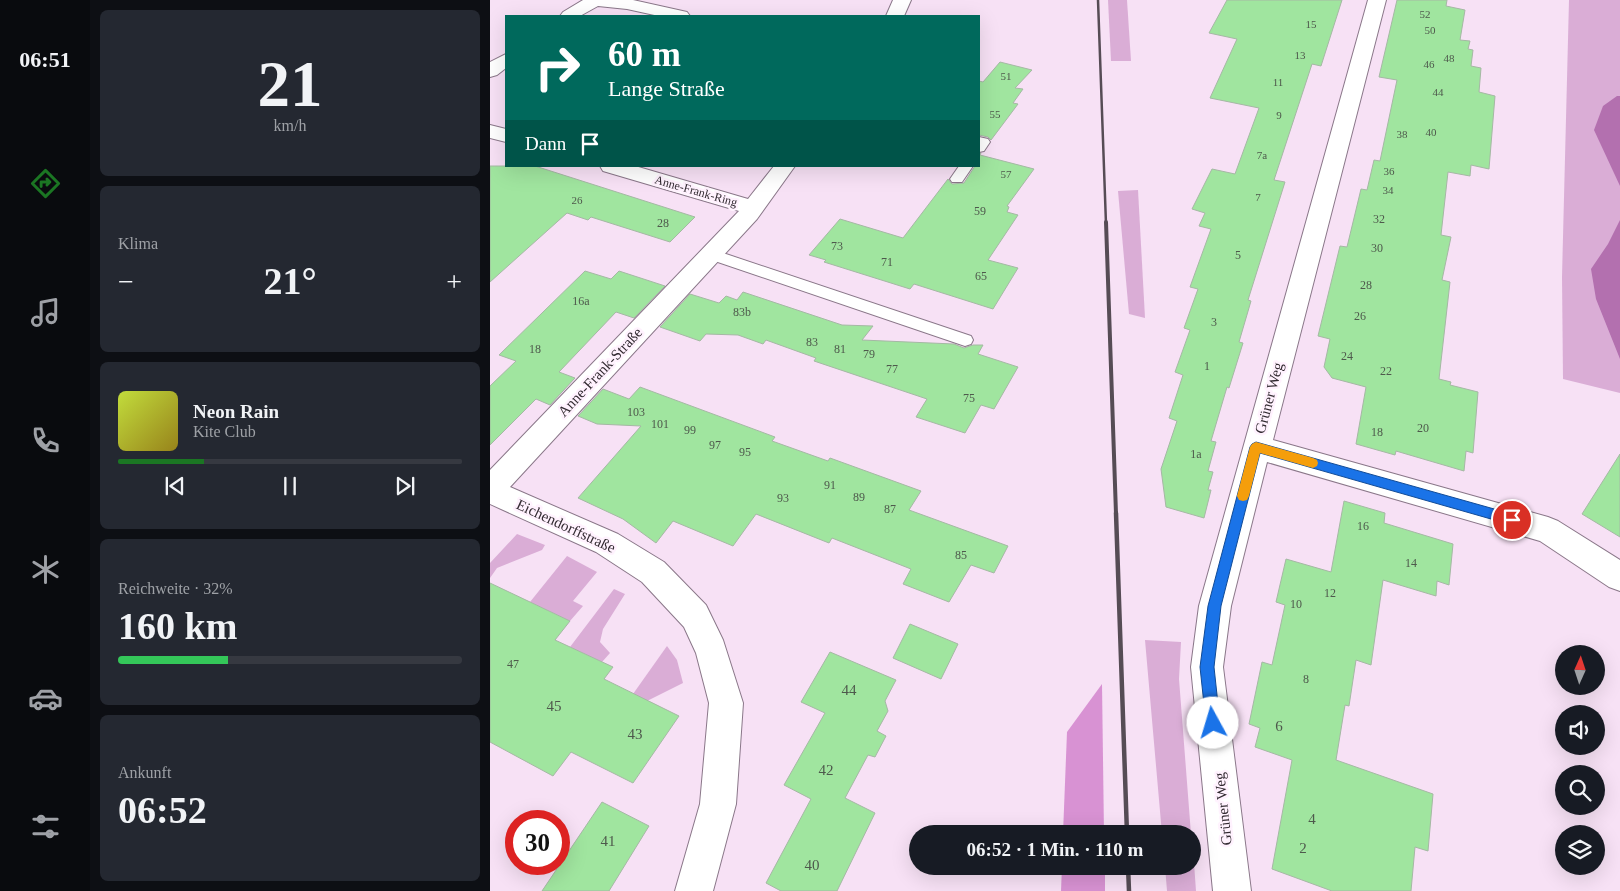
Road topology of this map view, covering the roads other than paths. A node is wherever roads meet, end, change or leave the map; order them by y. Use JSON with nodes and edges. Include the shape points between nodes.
{"nodes":[{"id":1,"x":902,"y":0,"type":"edge"},
{"id":2,"x":1377,"y":0,"type":"edge"},
{"id":3,"x":570,"y":15,"type":"edge"},
{"id":4,"x":677,"y":15,"type":"edge"},
{"id":5,"x":895,"y":15,"type":"edge"},
{"id":6,"x":505,"y":61,"type":"edge"},
{"id":7,"x":490,"y":71,"type":"edge"},
{"id":8,"x":490,"y":131,"type":"edge"},
{"id":9,"x":505,"y":136,"type":"edge"},
{"id":10,"x":613,"y":167,"type":"edge"},
{"id":11,"x":784,"y":167,"type":"edge"},
{"id":12,"x":965,"y":167,"type":"edge"},
{"id":13,"x":956,"y":179,"type":"dead end"},
{"id":14,"x":753,"y":208,"type":"junction"},
{"id":15,"x":711,"y":254,"type":"junction"},
{"id":16,"x":965,"y":340,"type":"dead end"},
{"id":17,"x":1256,"y":447,"type":"junction"},
{"id":18,"x":490,"y":490,"type":"edge"},
{"id":19,"x":1620,"y":577,"type":"edge"},
{"id":20,"x":694,"y":891,"type":"edge"},
{"id":21,"x":1232,"y":891,"type":"edge"}],
"edges":[{"from":1,"to":5,"type":"street"},
{"from":2,"to":17,"type":"street","name":"Grüner Weg"},
{"from":3,"to":4,"type":"street","via":[[596,1],[613,0]]},
{"from":6,"to":7,"type":"street"},
{"from":8,"to":9,"type":"street"},
{"from":10,"to":14,"type":"street","name":"Anne-Frank-Ring"},
{"from":11,"to":14,"type":"street","name":"Anne-Frank-Straße"},
{"from":12,"to":13,"type":"lane"},
{"from":14,"to":15,"type":"street","name":"Anne-Frank-Straße"},
{"from":15,"to":16,"type":"lane"},
{"from":15,"to":18,"type":"street","name":"Anne-Frank-Straße"},
{"from":17,"to":19,"type":"street","via":[[1548,530]]},
{"from":17,"to":21,"type":"street","name":"Grüner Weg","via":[[1215,606],[1207,667]]},
{"from":18,"to":20,"type":"street","name":"Eichendorffstraße","via":[[607,543],[653,572],[699,625],[712,651],[726,703],[718,804]]}]}
